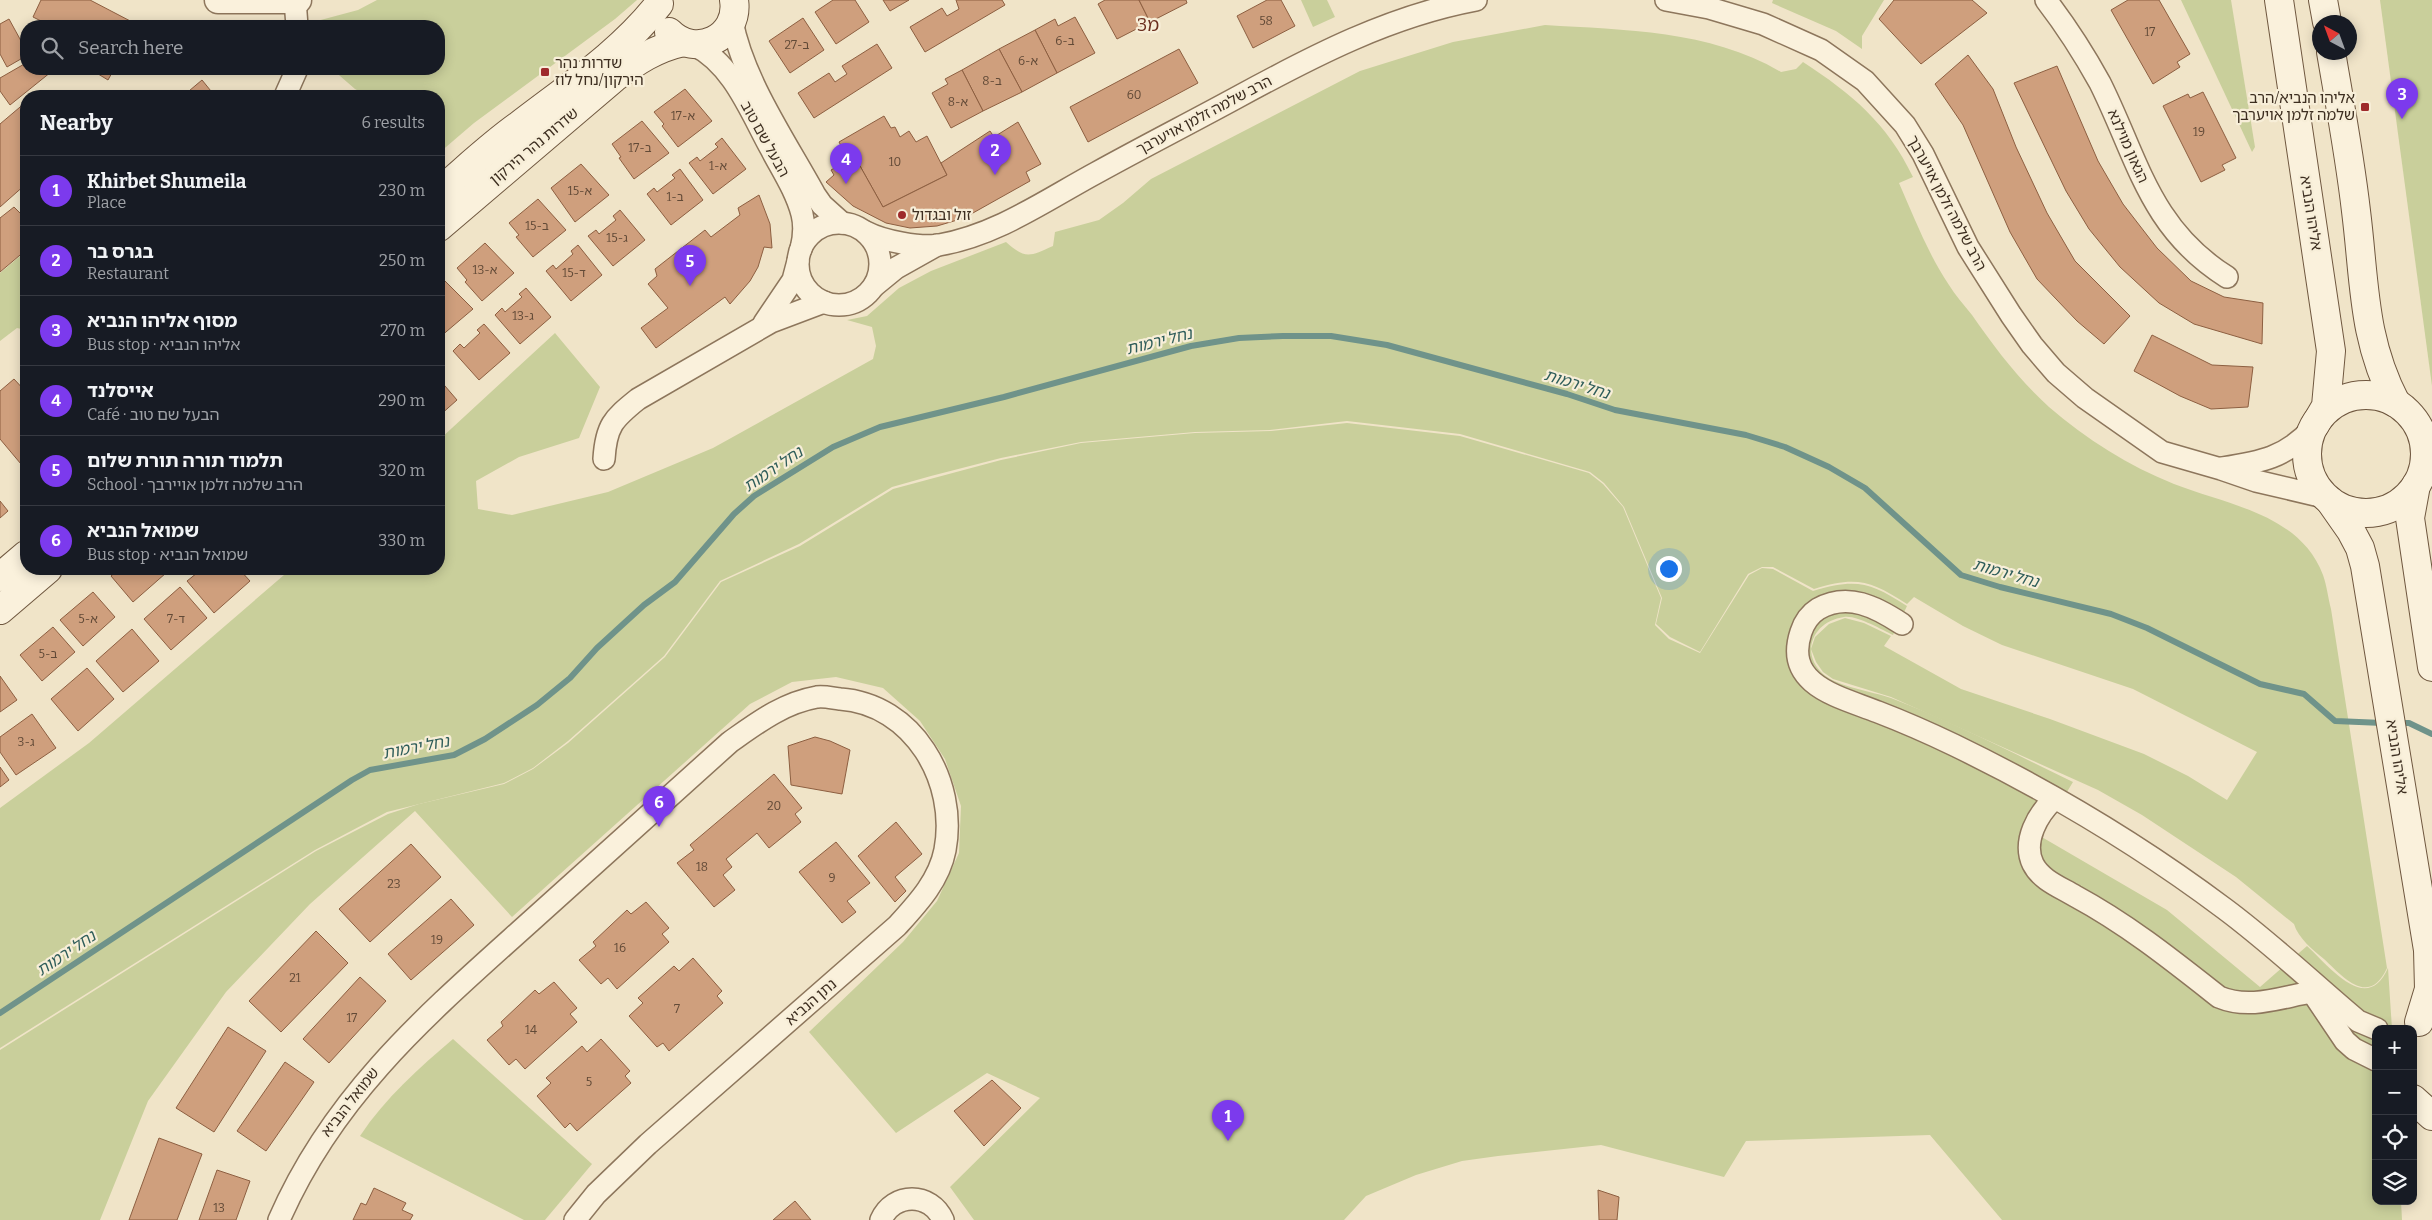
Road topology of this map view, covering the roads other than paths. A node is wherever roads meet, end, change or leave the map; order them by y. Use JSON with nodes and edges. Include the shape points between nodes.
{"nodes":[{"id":1,"x":218,"y":0,"type":"edge"},
{"id":2,"x":296,"y":0,"type":"edge"},
{"id":3,"x":1476,"y":0,"type":"edge"},
{"id":4,"x":1666,"y":0,"type":"edge"},
{"id":5,"x":2046,"y":0,"type":"edge"},
{"id":6,"x":2279,"y":0,"type":"edge"},
{"id":7,"x":2323,"y":0,"type":"edge"},
{"id":8,"x":660,"y":2,"type":"edge"},
{"id":9,"x":736,"y":8,"type":"edge"},
{"id":10,"x":2326,"y":15,"type":"edge"},
{"id":11,"x":297,"y":20,"type":"edge"},
{"id":12,"x":689,"y":43,"type":"junction"},
{"id":13,"x":2333,"y":60,"type":"edge"},
{"id":14,"x":294,"y":75,"type":"edge"},
{"id":15,"x":288,"y":90,"type":"edge"},
{"id":16,"x":445,"y":187,"type":"edge"},
{"id":17,"x":445,"y":222,"type":"edge"},
{"id":18,"x":842,"y":223,"type":"junction"},
{"id":19,"x":866,"y":232,"type":"junction"},
{"id":20,"x":937,"y":245,"type":"junction"},
{"id":21,"x":800,"y":255,"type":"junction"},
{"id":22,"x":2227,"y":277,"type":"dead end"},
{"id":23,"x":874,"y":286,"type":"junction"},
{"id":24,"x":824,"y":302,"type":"junction"},
{"id":25,"x":758,"y":328,"type":"junction"},
{"id":26,"x":2396,"y":403,"type":"junction"},
{"id":27,"x":2314,"y":426,"type":"junction"},
{"id":28,"x":604,"y":459,"type":"dead end"},
{"id":29,"x":2220,"y":468,"type":"junction"},
{"id":30,"x":2416,"y":485,"type":"junction"},
{"id":31,"x":2327,"y":499,"type":"junction"},
{"id":32,"x":20,"y":560,"type":"edge"},
{"id":33,"x":41,"y":575,"type":"edge"},
{"id":34,"x":0,"y":577,"type":"edge"},
{"id":35,"x":0,"y":610,"type":"edge"},
{"id":36,"x":1902,"y":624,"type":"dead end"},
{"id":37,"x":2432,"y":667,"type":"edge"},
{"id":38,"x":919,"y":741,"type":"joint"},
{"id":39,"x":2054,"y":799,"type":"junction"},
{"id":40,"x":2297,"y":968,"type":"junction"},
{"id":41,"x":2312,"y":992,"type":"junction"},
{"id":42,"x":2418,"y":1024,"type":"edge"},
{"id":43,"x":2372,"y":1027,"type":"edge"},
{"id":44,"x":2372,"y":1058,"type":"edge"},
{"id":45,"x":279,"y":1220,"type":"edge"},
{"id":46,"x":576,"y":1220,"type":"edge"},
{"id":47,"x":881,"y":1220,"type":"edge"},
{"id":48,"x":943,"y":1220,"type":"edge"}],
"edges":[{"from":1,"to":2,"type":"street"},
{"from":2,"to":11,"type":"street"},
{"from":3,"to":20,"type":"street","name":"הרב שלמה זלמן אויערבך","via":[[1420,13],[1341,44],[1270,78],[1026,214],[981,233]]},
{"from":4,"to":29,"type":"street","name":"הרב שלמה זלמן אויערבך","via":[[1710,8],[1781,31],[1828,54],[1865,81],[1905,125],[1923,154],[1968,247],[2011,315],[2056,372],[2085,398],[2162,452]]},
{"from":5,"to":22,"type":"street","name":"הגאון מוילנא","via":[[2062,20],[2100,83],[2133,161],[2160,211],[2187,245]]},
{"from":6,"to":27,"type":"main road","name":"אליהו הנביא","via":[[2331,351],[2326,406]]},
{"from":7,"to":10,"type":"main road"},
{"from":8,"to":12,"type":"main road","via":[[665,27],[673,36]]},
{"from":8,"to":16,"type":"main road","name":"שדרות נהר הירקון","via":[[640,29]]},
{"from":9,"to":12,"type":"main road","name":"שדרות נהר הירקון","via":[[726,31],[717,39],[706,44]]},
{"from":9,"to":18,"type":"street","name":"הבעל שם טוב","via":[[740,53],[749,75],[815,194]]},
{"from":12,"to":17,"type":"main road","name":"שדרות נהר הירקון","via":[[655,51],[626,68]]},
{"from":12,"to":21,"type":"street","name":"הבעל שם טוב","via":[[712,57],[740,93],[792,187],[804,222]]},
{"from":13,"to":26,"type":"main road","via":[[2372,342],[2383,378]]},
{"from":14,"to":15,"type":"street"},
{"from":18,"to":19,"type":"street","via":[[855,225]]},
{"from":18,"to":21,"type":"street","via":[[818,229],[808,238]]},
{"from":19,"to":20,"type":"street","via":[[888,240]]},
{"from":19,"to":23,"type":"street","via":[[880,254],[880,273]]},
{"from":20,"to":23,"type":"street","via":[[896,268]]},
{"from":21,"to":24,"type":"street","via":[[799,274],[804,286]]},
{"from":21,"to":25,"type":"street","via":[[793,280],[769,318]]},
{"from":23,"to":24,"type":"street","via":[[855,302],[843,305]]},
{"from":24,"to":25,"type":"street"},
{"from":25,"to":28,"type":"street","via":[[684,370],[619,414],[605,438]]},
{"from":26,"to":27,"type":"main road","via":[[2370,395],[2351,397],[2327,410]]},
{"from":26,"to":30,"type":"main road","via":[[2416,423],[2423,440],[2424,467]]},
{"from":27,"to":29,"type":"street","via":[[2295,446],[2273,458]]},
{"from":27,"to":31,"type":"main road","via":[[2307,460],[2315,484]]},
{"from":29,"to":31,"type":"street","name":"הרב שלמה זלמן אויערבך"},
{"from":30,"to":31,"type":"main road","via":[[2405,499],[2381,512],[2354,512]]},
{"from":30,"to":37,"type":"main road","via":[[2410,518]]},
{"from":31,"to":42,"type":"main road","name":"אליהו הנביא","via":[[2360,548],[2374,614],[2428,950],[2429,988]]},
{"from":32,"to":34,"type":"main road"},
{"from":33,"to":35,"type":"main road"},
{"from":36,"to":39,"type":"street","via":[[1867,604],[1846,600],[1828,604],[1813,613],[1803,626],[1798,642],[1798,659],[1805,675],[1820,689],[1929,733]]},
{"from":38,"to":45,"type":"street","name":"שמואל הנביא","via":[[892,715],[857,700],[818,697],[775,710],[730,742],[394,1048],[326,1132]]},
{"from":38,"to":46,"type":"street","name":"נתן הנביא","via":[[938,774],[947,812],[945,851],[929,890],[897,926],[621,1169]]},
{"from":39,"to":40,"type":"street","via":[[2174,872],[2232,914]]},
{"from":39,"to":41,"type":"street","via":[[2039,817],[2030,844],[2032,862],[2045,878],[2130,929],[2219,997],[2250,1004]]},
{"from":40,"to":41,"type":"street"},
{"from":40,"to":43,"type":"street","via":[[2358,1020]]},
{"from":41,"to":44,"type":"street","via":[[2345,1041]]},
{"from":47,"to":48,"type":"street","via":[[894,1204],[914,1199],[934,1206]]}]}
